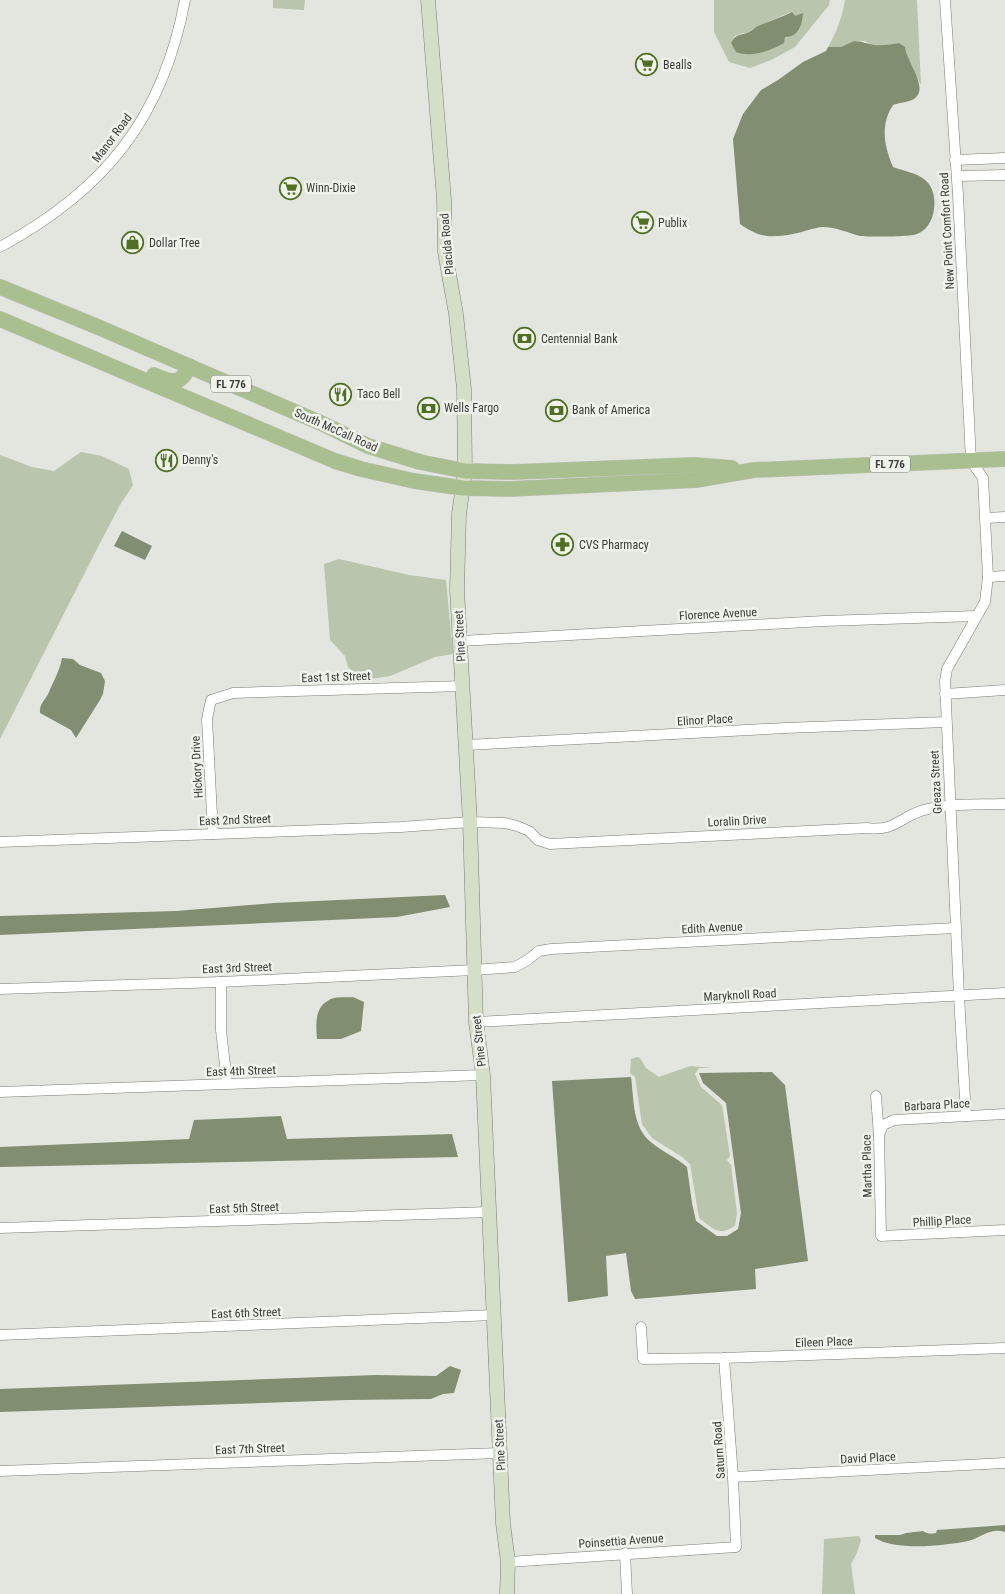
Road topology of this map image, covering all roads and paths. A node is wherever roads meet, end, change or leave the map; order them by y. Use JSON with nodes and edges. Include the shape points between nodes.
{"nodes":[{"id":1,"x":185,"y":0,"type":"edge"},
{"id":2,"x":428,"y":0,"type":"edge"},
{"id":3,"x":945,"y":0,"type":"edge"},
{"id":4,"x":1005,"y":158,"type":"edge"},
{"id":5,"x":956,"y":160,"type":"junction"},
{"id":6,"x":1005,"y":175,"type":"edge"},
{"id":7,"x":957,"y":176,"type":"junction"},
{"id":8,"x":0,"y":246,"type":"edge"},
{"id":9,"x":0,"y":287,"type":"edge"},
{"id":10,"x":0,"y":319,"type":"edge"},
{"id":11,"x":110,"y":366,"type":"junction"},
{"id":12,"x":188,"y":366,"type":"junction"},
{"id":13,"x":1005,"y":460,"type":"edge"},
{"id":14,"x":971,"y":461,"type":"junction"},
{"id":15,"x":465,"y":470,"type":"junction"},
{"id":16,"x":754,"y":470,"type":"junction"},
{"id":17,"x":463,"y":488,"type":"junction"},
{"id":18,"x":1005,"y":517,"type":"edge"},
{"id":19,"x":986,"y":518,"type":"junction"},
{"id":20,"x":1005,"y":576,"type":"edge"},
{"id":21,"x":988,"y":577,"type":"junction"},
{"id":22,"x":976,"y":616,"type":"junction"},
{"id":23,"x":461,"y":641,"type":"junction"},
{"id":24,"x":463,"y":686,"type":"junction"},
{"id":25,"x":1005,"y":690,"type":"edge"},
{"id":26,"x":945,"y":694,"type":"junction"},
{"id":27,"x":211,"y":700,"type":"joint"},
{"id":28,"x":946,"y":722,"type":"junction"},
{"id":29,"x":466,"y":745,"type":"junction"},
{"id":30,"x":1005,"y":804,"type":"edge"},
{"id":31,"x":950,"y":806,"type":"junction"},
{"id":32,"x":470,"y":822,"type":"junction"},
{"id":33,"x":214,"y":834,"type":"junction"},
{"id":34,"x":0,"y":842,"type":"edge"},
{"id":35,"x":956,"y":928,"type":"junction"},
{"id":36,"x":474,"y":970,"type":"junction"},
{"id":37,"x":222,"y":982,"type":"junction"},
{"id":38,"x":0,"y":989,"type":"edge"},
{"id":39,"x":1005,"y":993,"type":"edge"},
{"id":40,"x":959,"y":996,"type":"junction"},
{"id":41,"x":476,"y":1022,"type":"junction"},
{"id":42,"x":482,"y":1075,"type":"junction"},
{"id":43,"x":227,"y":1083,"type":"junction"},
{"id":44,"x":0,"y":1092,"type":"edge"},
{"id":45,"x":876,"y":1096,"type":"dead end"},
{"id":46,"x":1005,"y":1114,"type":"edge"},
{"id":47,"x":966,"y":1116,"type":"junction"},
{"id":48,"x":879,"y":1136,"type":"junction"},
{"id":49,"x":489,"y":1212,"type":"junction"},
{"id":50,"x":0,"y":1228,"type":"edge"},
{"id":51,"x":1005,"y":1230,"type":"edge"},
{"id":52,"x":881,"y":1236,"type":"joint"},
{"id":53,"x":494,"y":1315,"type":"junction"},
{"id":54,"x":641,"y":1327,"type":"dead end"},
{"id":55,"x":0,"y":1335,"type":"edge"},
{"id":56,"x":1005,"y":1348,"type":"edge"},
{"id":57,"x":724,"y":1358,"type":"junction"},
{"id":58,"x":500,"y":1453,"type":"junction"},
{"id":59,"x":1005,"y":1463,"type":"edge"},
{"id":60,"x":0,"y":1471,"type":"edge"},
{"id":61,"x":733,"y":1477,"type":"junction"},
{"id":62,"x":736,"y":1543,"type":"joint"},
{"id":63,"x":625,"y":1553,"type":"junction"},
{"id":64,"x":508,"y":1562,"type":"junction"},
{"id":65,"x":507,"y":1594,"type":"edge"},
{"id":66,"x":627,"y":1594,"type":"edge"}],
"edges":[{"from":1,"to":8,"type":"street","name":"Manor Road","via":[[167,67],[146,113],[126,144],[102,174],[64,207]]},
{"from":2,"to":15,"type":"main road","name":"Placida Road","via":[[444,199],[445,252],[464,389]]},
{"from":3,"to":5,"type":"street","name":"New Point Comfort Road"},
{"from":4,"to":5,"type":"street"},
{"from":5,"to":7,"type":"street","name":"New Point Comfort Road"},
{"from":6,"to":7,"type":"street"},
{"from":7,"to":14,"type":"street","name":"New Point Comfort Road"},
{"from":9,"to":12,"type":"main road","name":"South McCall Road","number":"FL 776"},
{"from":10,"to":11,"type":"main road","name":"South McCall Road","number":"FL 776"},
{"from":11,"to":12,"type":"main road","via":[[125,364],[169,381],[185,377]]},
{"from":11,"to":17,"type":"main road","name":"South McCall Road","number":"FL 776","via":[[335,461],[414,481]]},
{"from":12,"to":15,"type":"main road","name":"South McCall Road","number":"FL 776","via":[[368,446],[420,462]]},
{"from":13,"to":14,"type":"main road","name":"South McCall Road","number":"FL 776"},
{"from":14,"to":16,"type":"main road","name":"South McCall Road","number":"FL 776"},
{"from":14,"to":19,"type":"street","name":"Greaza Street","via":[[982,478]]},
{"from":15,"to":16,"type":"main road","name":"South McCall Road","number":"FL 776","via":[[514,472],[694,465]]},
{"from":15,"to":17,"type":"main road","name":"Placida Road"},
{"from":16,"to":17,"type":"main road","name":"South McCall Road","number":"FL 776","via":[[696,480],[510,489]]},
{"from":17,"to":23,"type":"main road","name":"Pine Street","via":[[457,552]]},
{"from":18,"to":19,"type":"street"},
{"from":19,"to":21,"type":"street","name":"Greaza Street"},
{"from":20,"to":21,"type":"street"},
{"from":21,"to":22,"type":"street","name":"Greaza Street","via":[[985,602]]},
{"from":22,"to":23,"type":"street","name":"Florence Avenue"},
{"from":22,"to":26,"type":"street","name":"Greaza Street","via":[[947,669]]},
{"from":23,"to":24,"type":"main road","name":"Pine Street"},
{"from":24,"to":27,"type":"street","name":"East 1st Street","via":[[233,693]]},
{"from":24,"to":29,"type":"main road","name":"Pine Street"},
{"from":25,"to":26,"type":"street"},
{"from":26,"to":28,"type":"street","name":"Greaza Street"},
{"from":27,"to":33,"type":"street","name":"Hickory Drive","via":[[208,719]]},
{"from":28,"to":29,"type":"street","name":"Elinor Place"},
{"from":28,"to":31,"type":"street","name":"Greaza Street"},
{"from":29,"to":32,"type":"main road","name":"Pine Street"},
{"from":30,"to":31,"type":"street","name":"Loralin Drive"},
{"from":31,"to":32,"type":"street","name":"Loralin Drive","via":[[925,809],[892,827],[879,830],[867,828],[550,844],[517,826]]},
{"from":31,"to":35,"type":"street","name":"Greaza Street"},
{"from":32,"to":33,"type":"street","name":"East 2nd Street"},
{"from":32,"to":36,"type":"main road","name":"Pine Street"},
{"from":33,"to":34,"type":"street","name":"East 2nd Street"},
{"from":35,"to":36,"type":"street","name":"Edith Avenue","via":[[551,949],[539,951],[514,967]]},
{"from":35,"to":40,"type":"street","name":"Greaza Street"},
{"from":36,"to":37,"type":"street","name":"East 3rd Street"},
{"from":36,"to":41,"type":"main road","name":"Pine Street"},
{"from":37,"to":38,"type":"street","name":"East 3rd Street"},
{"from":37,"to":43,"type":"street","via":[[221,1030]]},
{"from":39,"to":40,"type":"street","name":"Maryknoll Road"},
{"from":40,"to":41,"type":"street","name":"Maryknoll Road"},
{"from":40,"to":47,"type":"street","name":"Greaza Street"},
{"from":41,"to":42,"type":"main road","name":"Pine Street"},
{"from":42,"to":43,"type":"street","name":"East 4th Street"},
{"from":42,"to":49,"type":"main road","name":"Pine Street"},
{"from":43,"to":44,"type":"street","name":"East 4th Street"},
{"from":45,"to":48,"type":"street","name":"Martha Place"},
{"from":46,"to":47,"type":"street","name":"Barbara Place"},
{"from":47,"to":48,"type":"street","name":"Barbara Place","via":[[894,1120],[883,1125]]},
{"from":48,"to":52,"type":"street","name":"Martha Place"},
{"from":49,"to":50,"type":"street","name":"East 5th Street"},
{"from":49,"to":53,"type":"main road","name":"Pine Street"},
{"from":51,"to":52,"type":"street","name":"Phillip Place"},
{"from":53,"to":55,"type":"street","name":"East 6th Street"},
{"from":53,"to":58,"type":"main road","name":"Pine Street"},
{"from":54,"to":57,"type":"street","name":"Eileen Place","via":[[643,1359]]},
{"from":56,"to":57,"type":"street","name":"Eileen Place"},
{"from":57,"to":61,"type":"street","name":"Saturn Road"},
{"from":58,"to":60,"type":"street","name":"East 7th Street"},
{"from":58,"to":64,"type":"main road","name":"Pine Street"},
{"from":59,"to":61,"type":"street","name":"David Place"},
{"from":61,"to":62,"type":"street","name":"Saturn Road"},
{"from":62,"to":63,"type":"street","name":"Poinsettia Avenue"},
{"from":63,"to":64,"type":"street","name":"Poinsettia Avenue"},
{"from":63,"to":66,"type":"street"},
{"from":64,"to":65,"type":"main road","name":"Pine Street"}]}
